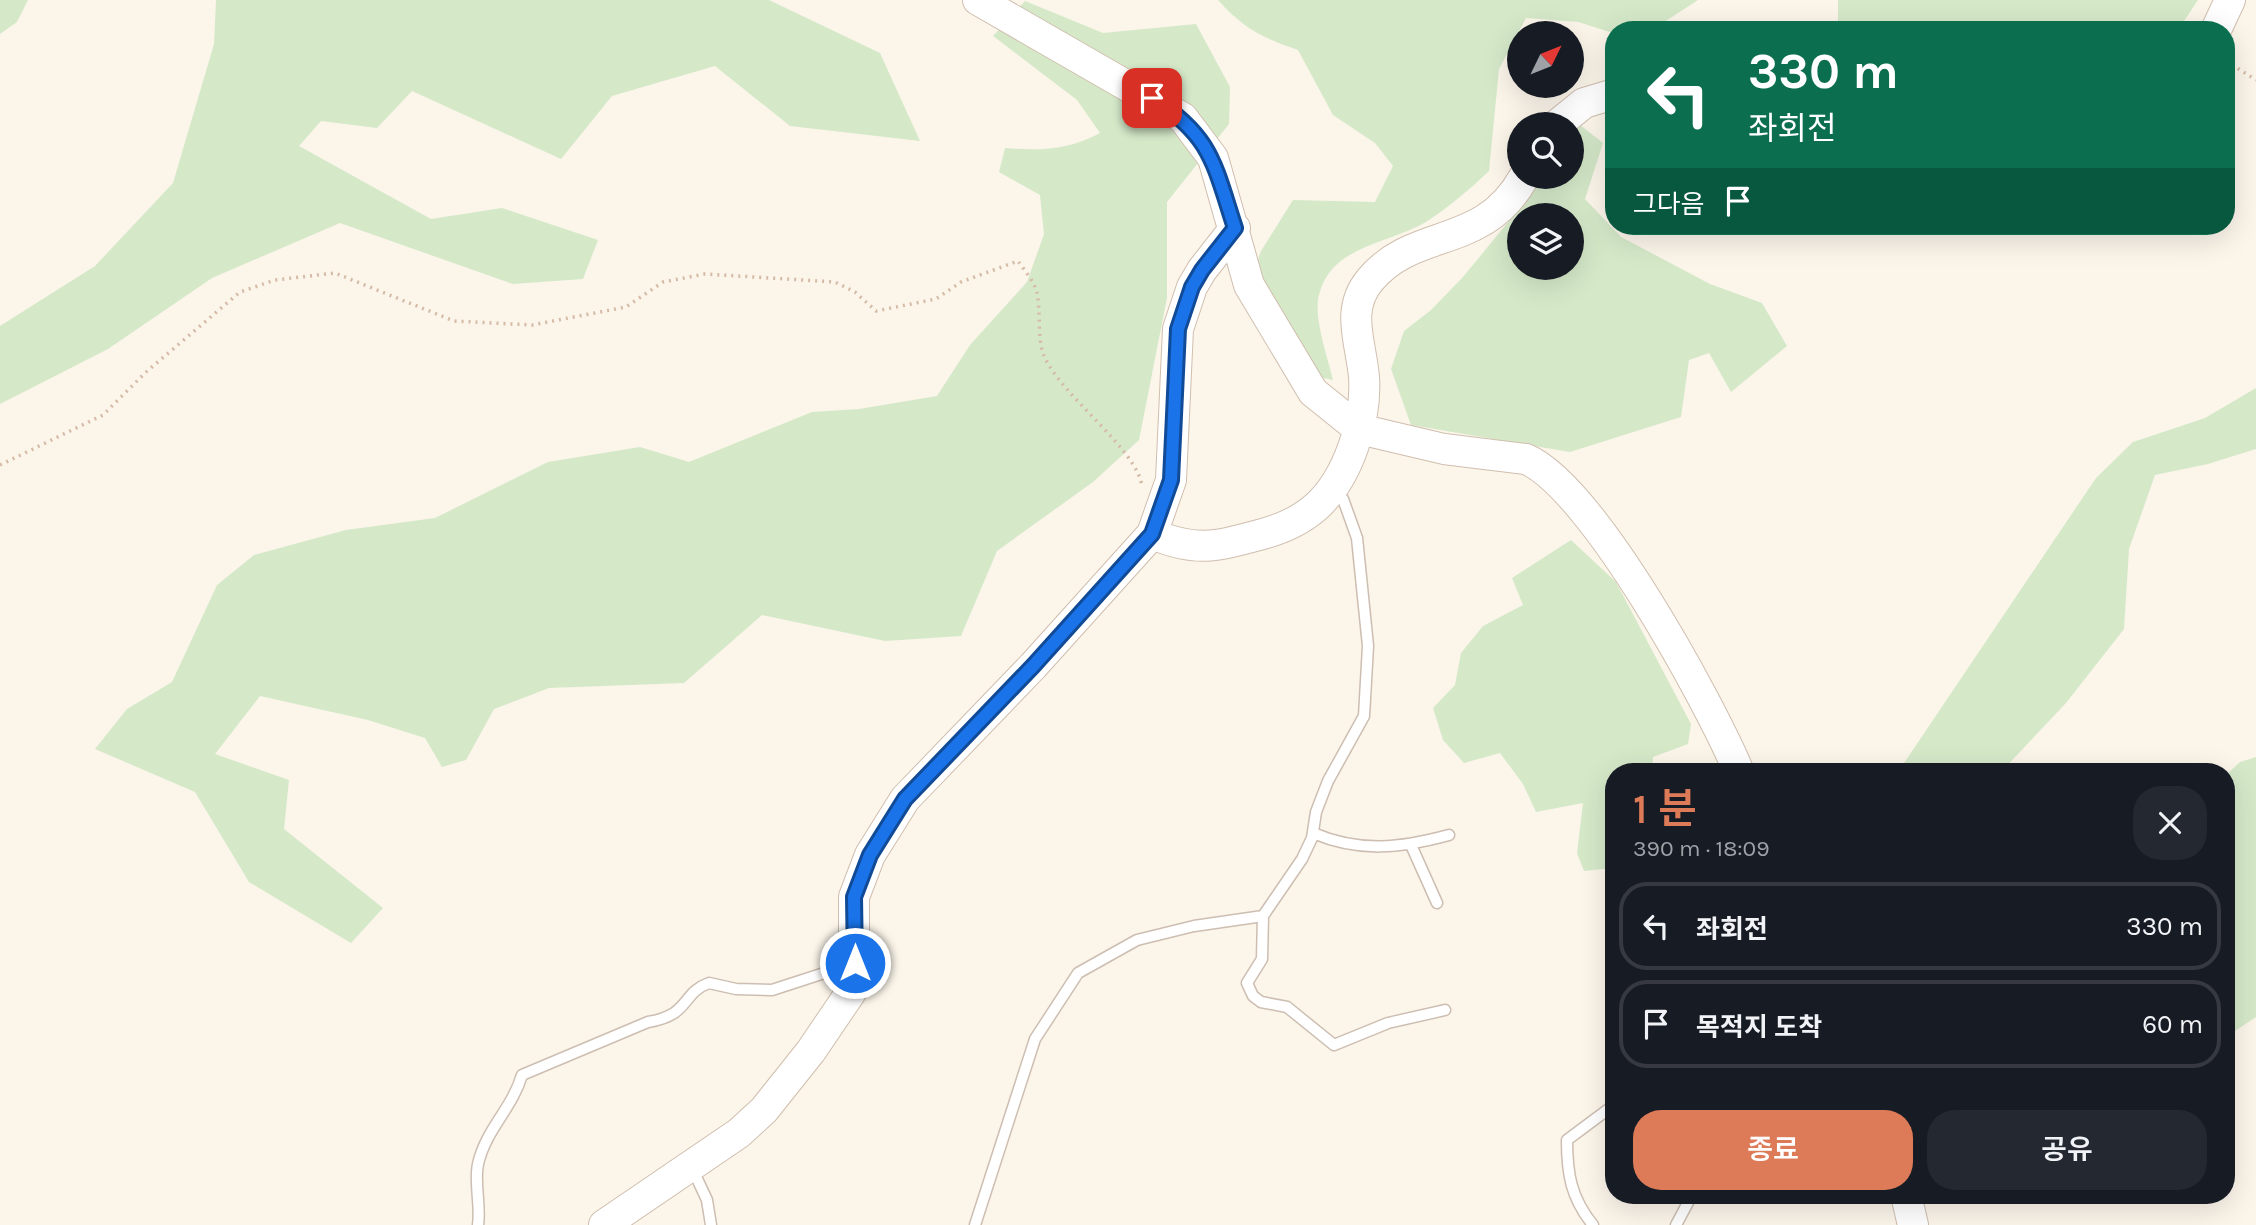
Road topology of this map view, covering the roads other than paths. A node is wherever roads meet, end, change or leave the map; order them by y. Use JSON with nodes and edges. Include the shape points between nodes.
{"nodes":[{"id":1,"x":978,"y":0,"type":"edge"},
{"id":2,"x":2230,"y":0,"type":"edge"},
{"id":3,"x":2220,"y":21,"type":"edge"},
{"id":4,"x":1605,"y":97,"type":"edge"},
{"id":5,"x":1573,"y":112,"type":"edge"},
{"id":6,"x":1516,"y":189,"type":"edge"},
{"id":7,"x":1235,"y":228,"type":"junction"},
{"id":8,"x":1360,"y":429,"type":"junction"},
{"id":9,"x":1331,"y":489,"type":"junction"},
{"id":10,"x":1152,"y":534,"type":"junction"},
{"id":11,"x":1734,"y":763,"type":"edge"},
{"id":12,"x":1313,"y":833,"type":"junction"},
{"id":13,"x":1449,"y":835,"type":"dead end"},
{"id":14,"x":1411,"y":845,"type":"junction"},
{"id":15,"x":1437,"y":903,"type":"dead end"},
{"id":16,"x":1263,"y":916,"type":"junction"},
{"id":17,"x":855,"y":963,"type":"junction"},
{"id":18,"x":1445,"y":1010,"type":"dead end"},
{"id":19,"x":1605,"y":1112,"type":"edge"},
{"id":20,"x":691,"y":1166,"type":"junction"},
{"id":21,"x":1687,"y":1204,"type":"edge"},
{"id":22,"x":1908,"y":1204,"type":"edge"},
{"id":23,"x":478,"y":1225,"type":"edge"},
{"id":24,"x":604,"y":1225,"type":"edge"},
{"id":25,"x":711,"y":1225,"type":"edge"},
{"id":26,"x":975,"y":1225,"type":"edge"},
{"id":27,"x":1593,"y":1225,"type":"edge"},
{"id":28,"x":1676,"y":1225,"type":"edge"},
{"id":29,"x":1913,"y":1225,"type":"edge"}],
"edges":[{"from":1,"to":7,"type":"street","via":[[1183,118],[1213,158]]},
{"from":2,"to":3,"type":"street"},
{"from":4,"to":5,"type":"street"},
{"from":6,"to":8,"type":"street","via":[[1504,206],[1467,231],[1407,251],[1388,263],[1363,291],[1355,308],[1364,379]]},
{"from":7,"to":8,"type":"street","via":[[1249,285],[1313,392]]},
{"from":7,"to":10,"type":"street","via":[[1192,287],[1178,329],[1171,480]]},
{"from":8,"to":9,"type":"street"},
{"from":8,"to":11,"type":"street","via":[[1444,449],[1526,458],[1538,464],[1589,518],[1662,624]]},
{"from":9,"to":10,"type":"street","via":[[1300,519],[1271,532],[1195,548]]},
{"from":9,"to":12,"type":"lane","via":[[1343,499],[1357,538],[1368,646],[1367,699],[1356,735],[1328,781]]},
{"from":10,"to":17,"type":"street","via":[[905,799],[870,855],[854,897]]},
{"from":12,"to":14,"type":"lane","via":[[1357,847]]},
{"from":12,"to":16,"type":"lane","via":[[1302,859]]},
{"from":13,"to":14,"type":"lane"},
{"from":14,"to":15,"type":"lane"},
{"from":16,"to":18,"type":"lane","via":[[1262,959],[1247,983],[1254,996],[1287,1007],[1334,1045],[1388,1023]]},
{"from":16,"to":26,"type":"lane","via":[[1137,940],[1078,974],[1035,1039]]},
{"from":17,"to":20,"type":"street","via":[[851,992],[764,1110]]},
{"from":17,"to":23,"type":"lane","via":[[772,990],[709,983],[668,1018],[648,1022],[522,1075],[516,1097],[498,1119],[477,1166]]},
{"from":19,"to":27,"type":"lane","via":[[1567,1140],[1570,1189]]},
{"from":20,"to":24,"type":"street"},
{"from":20,"to":25,"type":"lane","via":[[707,1200]]},
{"from":21,"to":28,"type":"lane"},
{"from":22,"to":29,"type":"street"}]}
